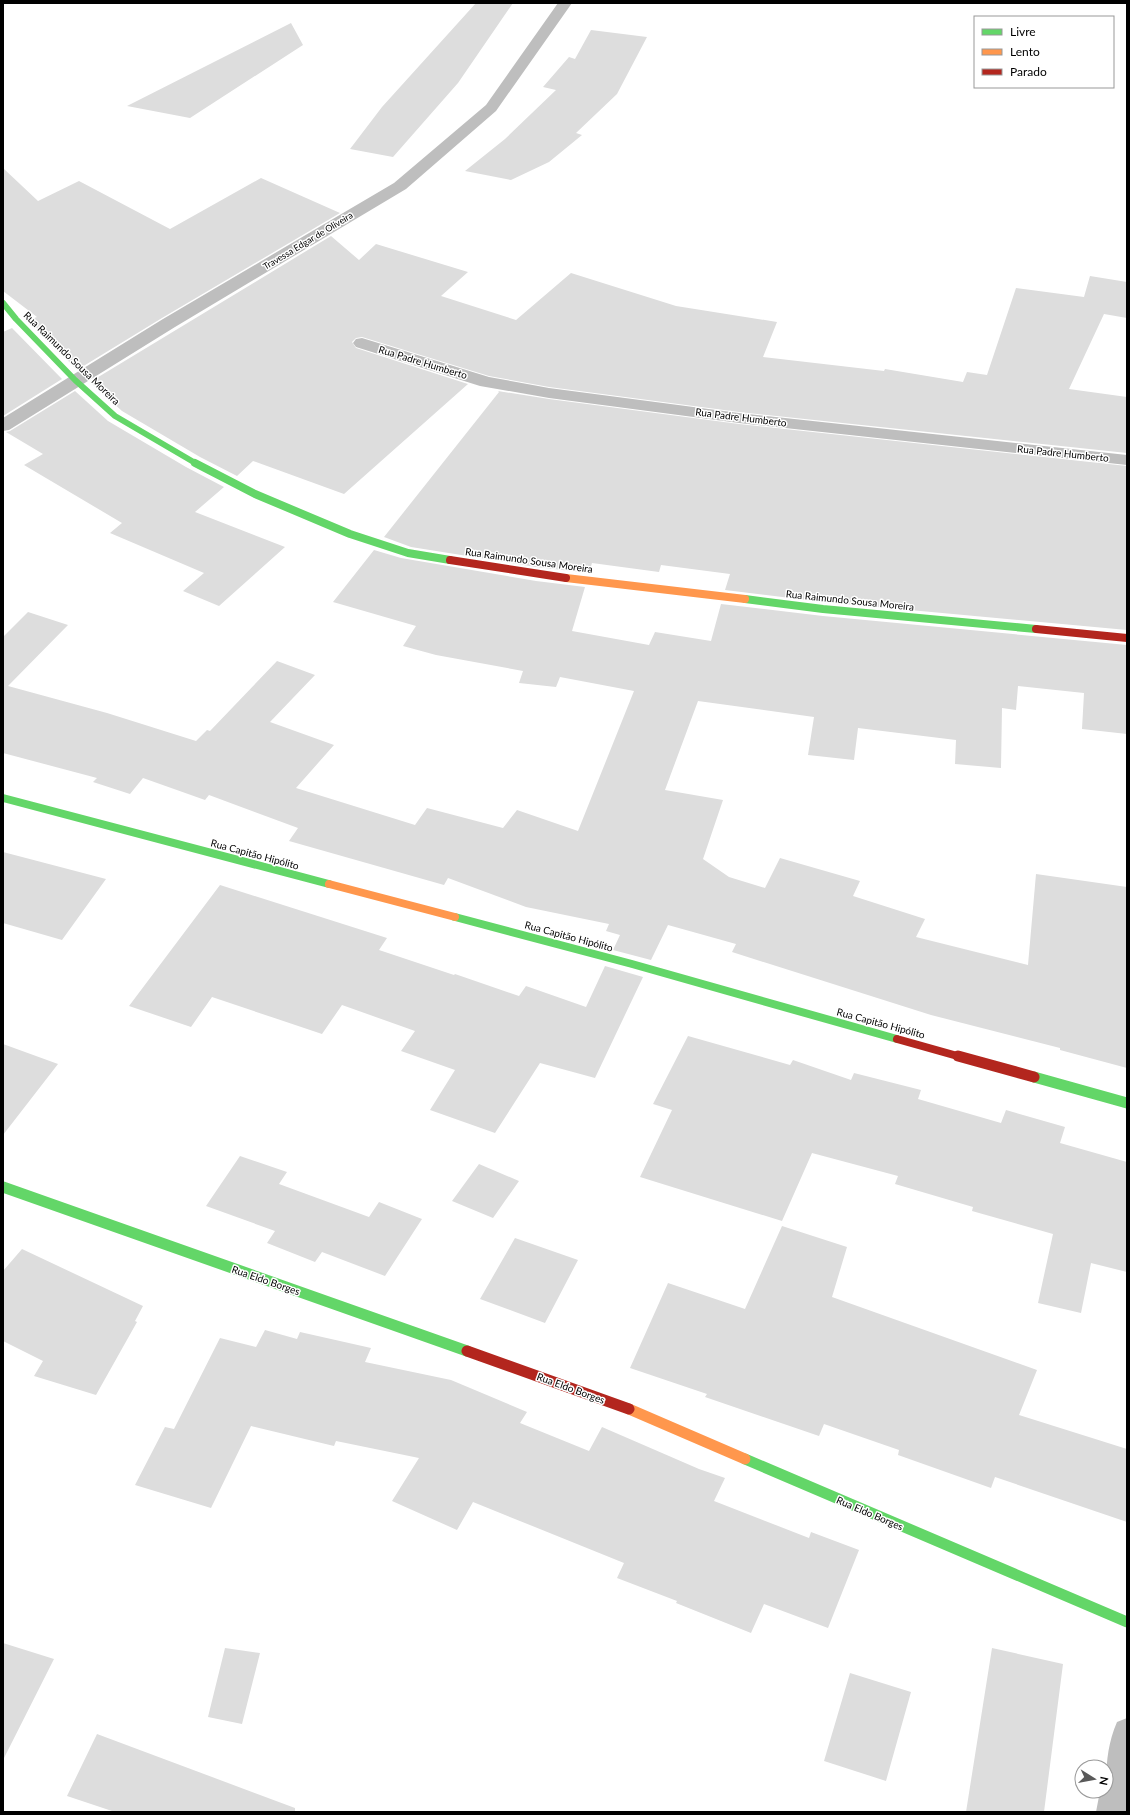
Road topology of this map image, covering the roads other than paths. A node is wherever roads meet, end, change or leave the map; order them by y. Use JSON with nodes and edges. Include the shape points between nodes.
{"nodes":[{"id":1,"x":565,"y":3,"type":"edge"},
{"id":2,"x":3,"y":303,"type":"edge"},
{"id":3,"x":362,"y":342,"type":"dead end"},
{"id":4,"x":76,"y":380,"type":"junction"},
{"id":5,"x":3,"y":426,"type":"edge"},
{"id":6,"x":1127,"y":460,"type":"edge"},
{"id":7,"x":1127,"y":638,"type":"edge"},
{"id":8,"x":3,"y":798,"type":"edge"},
{"id":9,"x":1127,"y":1102,"type":"edge"},
{"id":10,"x":3,"y":1187,"type":"edge"},
{"id":11,"x":1127,"y":1622,"type":"edge"},
{"id":12,"x":1127,"y":1732,"type":"edge"},
{"id":13,"x":1111,"y":1812,"type":"edge"}],
"edges":[{"from":1,"to":4,"type":"street","name":"Travessa Edgar de Oliveira","via":[[491,108],[400,186]]},
{"from":2,"to":4,"type":"street","name":"Rua Raimundo Sousa Moreira"},
{"from":3,"to":6,"type":"street","name":"Rua Padre Humberto","via":[[486,382],[549,393],[739,418]]},
{"from":4,"to":5,"type":"street","name":"Travessa Edgar de Oliveira"},
{"from":4,"to":7,"type":"street","name":"Rua Raimundo Sousa Moreira","via":[[116,416],[192,462],[255,494],[343,531],[408,553],[536,574],[823,609]]},
{"from":8,"to":9,"type":"street","name":"Rua Capitão Hipólito","via":[[632,964]]},
{"from":10,"to":11,"type":"street","name":"Rua Eldo Borges","via":[[609,1401]]},
{"from":12,"to":13,"type":"street"}]}
